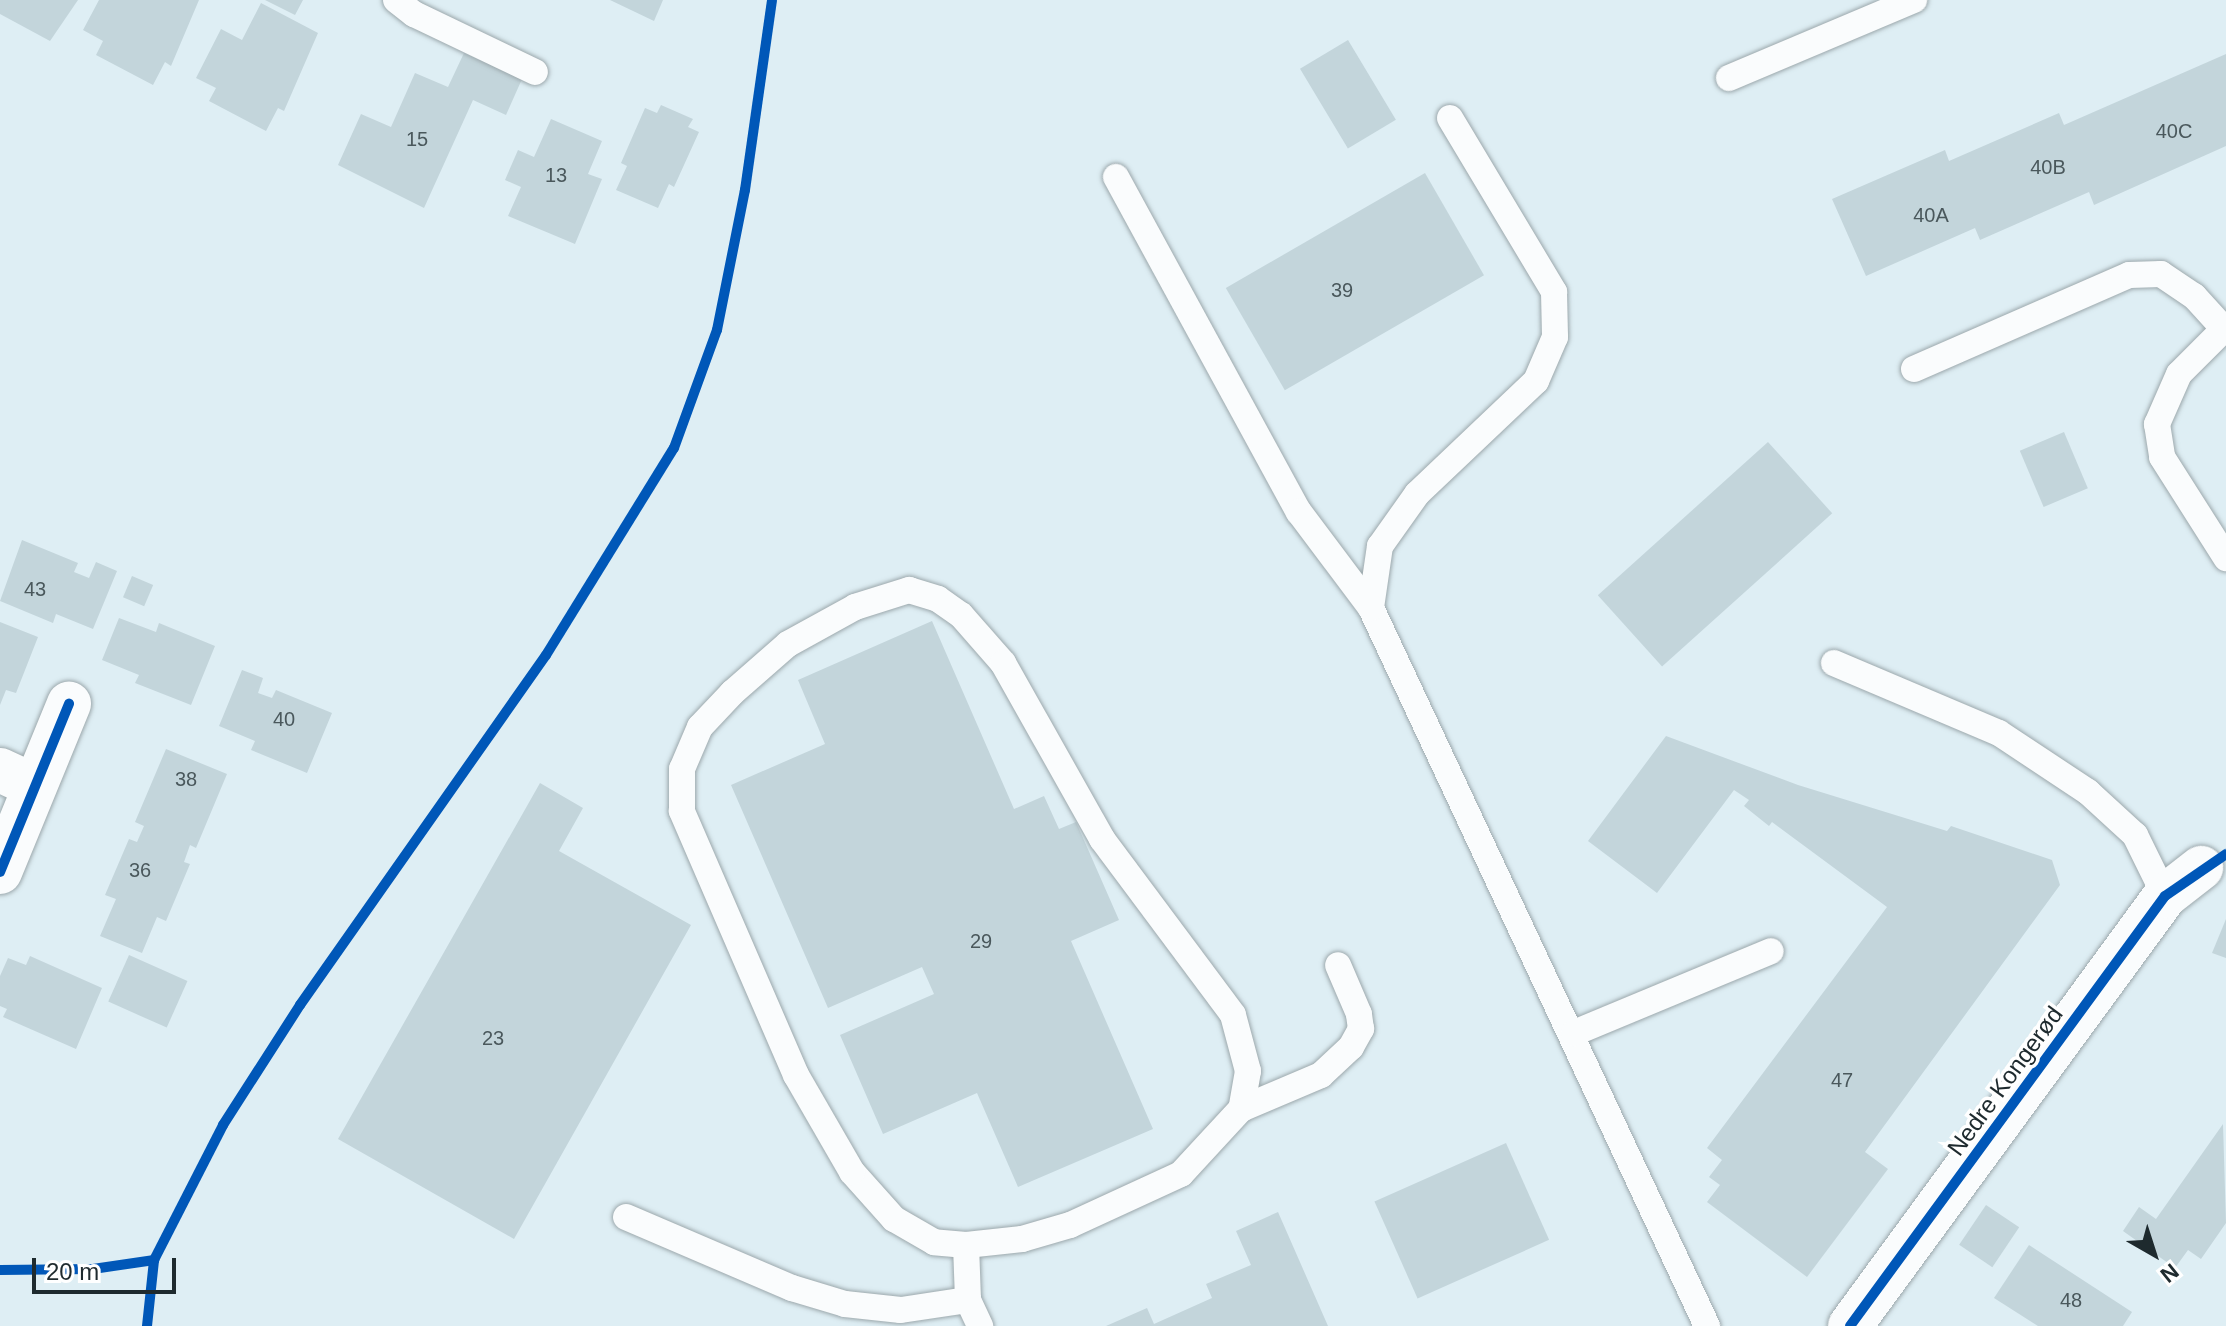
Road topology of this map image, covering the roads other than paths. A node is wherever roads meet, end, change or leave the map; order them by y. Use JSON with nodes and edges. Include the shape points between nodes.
{"nodes":[{"id":1,"x":396,"y":0,"type":"edge"},
{"id":2,"x":1914,"y":0,"type":"edge"},
{"id":3,"x":535,"y":72,"type":"dead end"},
{"id":4,"x":1729,"y":78,"type":"dead end"},
{"id":5,"x":1450,"y":118,"type":"dead end"},
{"id":6,"x":1116,"y":177,"type":"dead end"},
{"id":7,"x":2225,"y":328,"type":"edge"},
{"id":8,"x":1914,"y":369,"type":"dead end"},
{"id":9,"x":2226,"y":558,"type":"edge"},
{"id":10,"x":1371,"y":608,"type":"junction"},
{"id":11,"x":1834,"y":663,"type":"dead end"},
{"id":12,"x":69,"y":704,"type":"dead end"},
{"id":13,"x":18,"y":778,"type":"edge"},
{"id":14,"x":2214,"y":870,"type":"edge"},
{"id":15,"x":0,"y":872,"type":"edge"},
{"id":16,"x":2165,"y":896,"type":"junction"},
{"id":17,"x":1771,"y":951,"type":"dead end"},
{"id":18,"x":1338,"y":965,"type":"dead end"},
{"id":19,"x":1574,"y":1033,"type":"junction"},
{"id":20,"x":1241,"y":1109,"type":"junction"},
{"id":21,"x":626,"y":1217,"type":"dead end"},
{"id":22,"x":966,"y":1245,"type":"junction"},
{"id":23,"x":968,"y":1300,"type":"junction"},
{"id":24,"x":980,"y":1326,"type":"edge"},
{"id":25,"x":1707,"y":1326,"type":"edge"},
{"id":26,"x":1850,"y":1326,"type":"edge"}],
"edges":[{"from":1,"to":3,"type":"lane","via":[[414,14]]},
{"from":2,"to":4,"type":"lane"},
{"from":5,"to":10,"type":"lane","via":[[1554,292],[1555,337],[1536,381],[1417,494],[1380,546]]},
{"from":6,"to":10,"type":"lane","via":[[1299,512]]},
{"from":7,"to":8,"type":"lane","via":[[2194,296],[2161,274],[2129,275]]},
{"from":7,"to":9,"type":"lane","via":[[2179,374],[2157,424],[2162,457]]},
{"from":10,"to":19,"type":"lane"},
{"from":11,"to":16,"type":"lane","via":[[1999,733],[2088,792],[2135,835]]},
{"from":12,"to":13,"type":"street"},
{"from":13,"to":15,"type":"street"},
{"from":14,"to":16,"type":"street","name":"Nedre Kongerød"},
{"from":16,"to":26,"type":"street","name":"Nedre Kongerød"},
{"from":17,"to":19,"type":"lane"},
{"from":18,"to":20,"type":"lane","via":[[1359,1014],[1361,1029],[1351,1047],[1321,1075]]},
{"from":19,"to":25,"type":"lane"},
{"from":20,"to":22,"type":"lane","via":[[1181,1174],[1070,1225],[1022,1239]]},
{"from":20,"to":22,"type":"lane","via":[[1248,1071],[1233,1015],[1102,839],[1003,663],[961,615],[938,599],[909,590],[855,607],[788,644],[700,727],[682,769],[682,811],[796,1075],[852,1172],[894,1219],[934,1242]]},
{"from":21,"to":23,"type":"lane","via":[[792,1288],[845,1304],[901,1310]]},
{"from":22,"to":23,"type":"lane"},
{"from":23,"to":24,"type":"lane"}]}
